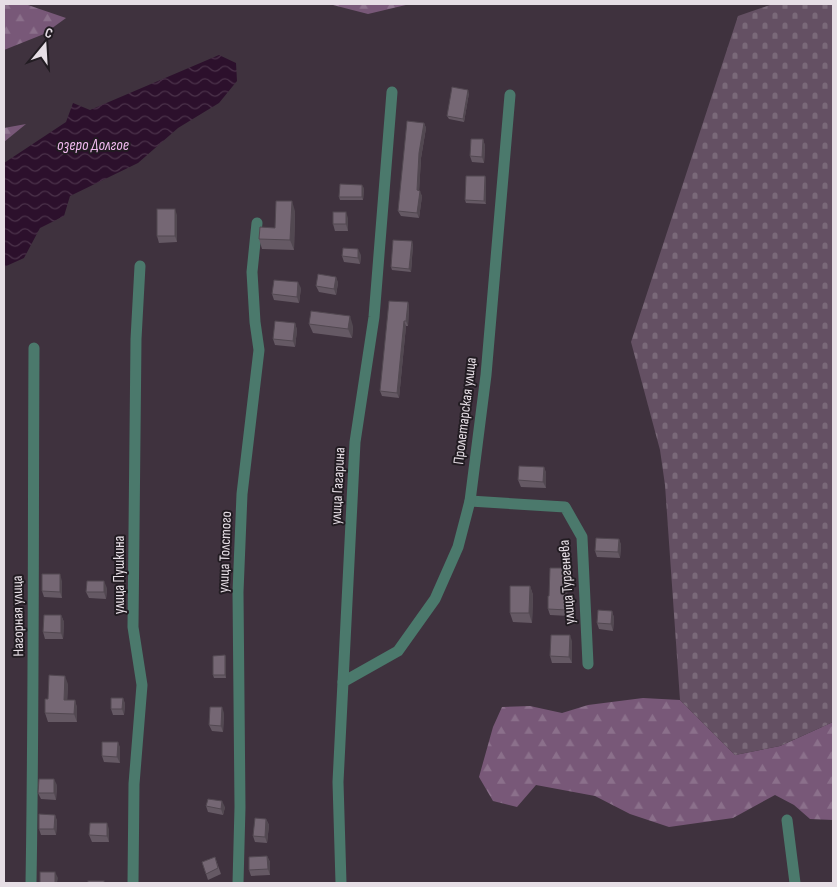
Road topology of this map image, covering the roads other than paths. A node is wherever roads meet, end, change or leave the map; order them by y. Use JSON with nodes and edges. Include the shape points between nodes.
{"nodes":[{"id":1,"x":392,"y":92,"type":"dead end"},
{"id":2,"x":510,"y":95,"type":"dead end"},
{"id":3,"x":257,"y":223,"type":"dead end"},
{"id":4,"x":140,"y":266,"type":"dead end"},
{"id":5,"x":34,"y":348,"type":"dead end"},
{"id":6,"x":470,"y":501,"type":"junction"},
{"id":7,"x":588,"y":664,"type":"dead end"},
{"id":8,"x":343,"y":682,"type":"junction"},
{"id":9,"x":787,"y":820,"type":"dead end"},
{"id":10,"x":31,"y":883,"type":"edge"},
{"id":11,"x":133,"y":883,"type":"edge"},
{"id":12,"x":238,"y":883,"type":"edge"},
{"id":13,"x":341,"y":883,"type":"edge"},
{"id":14,"x":795,"y":883,"type":"edge"}],
"edges":[{"from":1,"to":8,"type":"street","name":"улица Гагарина","via":[[374,317],[356,442]]},
{"from":2,"to":6,"type":"street","name":"Пролетарская улица","via":[[486,375]]},
{"from":3,"to":12,"type":"street","name":"улица Толстого","via":[[252,272],[260,350],[242,494],[238,592]]},
{"from":4,"to":11,"type":"street","name":"улица Пушкина","via":[[133,627],[142,685],[134,784]]},
{"from":5,"to":10,"type":"street","name":"Нагорная улица"},
{"from":6,"to":7,"type":"street","name":"улица Тургенева","via":[[565,507],[582,537]]},
{"from":6,"to":8,"type":"street","name":"Пролетарская улица","via":[[458,548],[434,599],[398,651]]},
{"from":8,"to":13,"type":"street","name":"улица Гагарина","via":[[338,782]]},
{"from":9,"to":14,"type":"street"}]}
